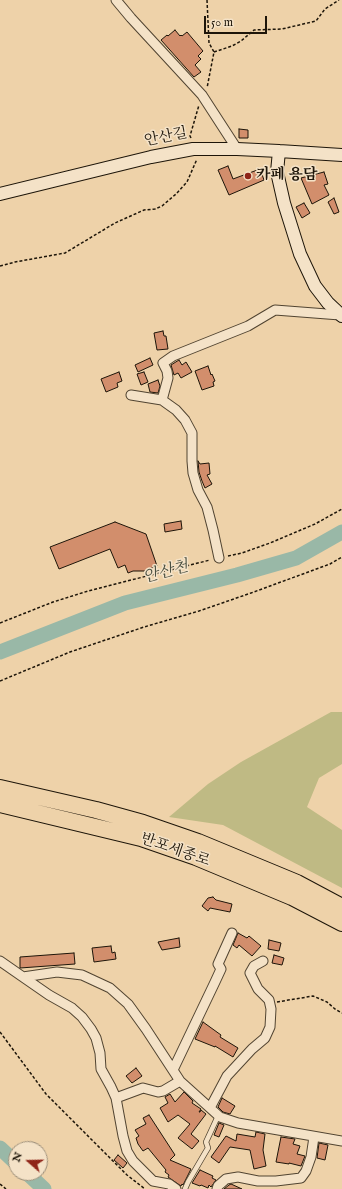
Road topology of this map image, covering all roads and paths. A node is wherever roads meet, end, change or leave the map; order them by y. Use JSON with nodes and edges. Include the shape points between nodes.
{"nodes":[{"id":1,"x":116,"y":0,"type":"edge"},
{"id":2,"x":339,"y":0,"type":"edge"},
{"id":3,"x":214,"y":52,"type":"dead end"},
{"id":4,"x":237,"y":149,"type":"junction"},
{"id":5,"x":280,"y":150,"type":"junction"},
{"id":6,"x":342,"y":155,"type":"edge"},
{"id":7,"x":0,"y":194,"type":"edge"},
{"id":8,"x":341,"y":315,"type":"edge"},
{"id":9,"x":131,"y":395,"type":"dead end"},
{"id":10,"x":162,"y":400,"type":"junction"},
{"id":11,"x":342,"y":509,"type":"edge"},
{"id":12,"x":342,"y":557,"type":"edge"},
{"id":13,"x":219,"y":558,"type":"junction"},
{"id":14,"x":0,"y":623,"type":"edge"},
{"id":15,"x":0,"y":681,"type":"edge"},
{"id":16,"x":0,"y":788,"type":"edge"},
{"id":17,"x":0,"y":804,"type":"edge"},
{"id":18,"x":342,"y":907,"type":"edge"},
{"id":19,"x":342,"y":923,"type":"edge"},
{"id":20,"x":232,"y":933,"type":"dead end"},
{"id":21,"x":0,"y":961,"type":"edge"},
{"id":22,"x":263,"y":961,"type":"dead end"},
{"id":23,"x":23,"y":978,"type":"junction"},
{"id":24,"x":270,"y":1003,"type":"junction"},
{"id":25,"x":342,"y":1013,"type":"edge"},
{"id":26,"x":0,"y":1032,"type":"edge"},
{"id":27,"x":173,"y":1070,"type":"junction"},
{"id":28,"x":180,"y":1082,"type":"junction"},
{"id":29,"x":116,"y":1098,"type":"junction"},
{"id":30,"x":210,"y":1108,"type":"junction"},
{"id":31,"x":218,"y":1116,"type":"junction"},
{"id":32,"x":314,"y":1137,"type":"junction"},
{"id":33,"x":342,"y":1141,"type":"edge"},
{"id":34,"x":153,"y":1181,"type":"junction"},
{"id":35,"x":0,"y":1184,"type":"edge"},
{"id":36,"x":6,"y":1189,"type":"edge"},
{"id":37,"x":147,"y":1189,"type":"edge"},
{"id":38,"x":176,"y":1189,"type":"edge"},
{"id":39,"x":185,"y":1189,"type":"edge"},
{"id":40,"x":217,"y":1189,"type":"edge"}],
"edges":[{"from":1,"to":4,"type":"street","via":[[202,95]]},
{"from":2,"to":3,"type":"path","via":[[325,9],[316,21],[282,28],[254,30],[232,46]]},
{"from":4,"to":5,"type":"street","name":"안산길"},
{"from":4,"to":7,"type":"street","name":"안산길","via":[[186,150]]},
{"from":5,"to":6,"type":"street","name":"안산길"},
{"from":5,"to":8,"type":"street","via":[[277,172],[300,254],[315,286]]},
{"from":8,"to":10,"type":"street","via":[[275,310],[248,326],[173,356],[163,363],[168,378]]},
{"from":9,"to":10,"type":"street"},
{"from":10,"to":13,"type":"street","via":[[176,410],[192,433],[193,473],[206,507]]},
{"from":11,"to":13,"type":"path","via":[[315,524],[270,543]]},
{"from":12,"to":15,"type":"path","via":[[330,564],[251,593],[70,652]]},
{"from":13,"to":14,"type":"path","via":[[88,591]]},
{"from":16,"to":18,"type":"highway","name":"반포세종로","via":[[130,820],[198,842],[297,883]]},
{"from":17,"to":19,"type":"highway","name":"반포세종로","via":[[141,838],[196,857],[292,897]]},
{"from":20,"to":27,"type":"street","via":[[218,964],[221,969],[216,982]]},
{"from":21,"to":23,"type":"street"},
{"from":22,"to":24,"type":"street","via":[[254,966],[250,973],[258,989]]},
{"from":23,"to":27,"type":"street","via":[[57,972],[82,975],[110,988],[128,1004]]},
{"from":23,"to":29,"type":"street","via":[[82,1017],[96,1038],[101,1069]]},
{"from":24,"to":25,"type":"path","via":[[313,996]]},
{"from":24,"to":30,"type":"street","via":[[270,1027],[265,1038],[226,1076]]},
{"from":26,"to":37,"type":"path","via":[[46,1094],[127,1175]]},
{"from":27,"to":28,"type":"street"},
{"from":28,"to":29,"type":"street","via":[[163,1091],[143,1088]]},
{"from":28,"to":30,"type":"street"},
{"from":29,"to":34,"type":"street","via":[[128,1151],[133,1161]]},
{"from":30,"to":31,"type":"street"},
{"from":31,"to":32,"type":"street","via":[[238,1123]]},
{"from":31,"to":39,"type":"lane","via":[[206,1142],[208,1148]]},
{"from":32,"to":33,"type":"street"},
{"from":32,"to":40,"type":"street","via":[[311,1157],[301,1178],[281,1181],[226,1179]]},
{"from":34,"to":37,"type":"street"},
{"from":34,"to":38,"type":"street","via":[[169,1184]]},
{"from":35,"to":36,"type":"path"}]}
